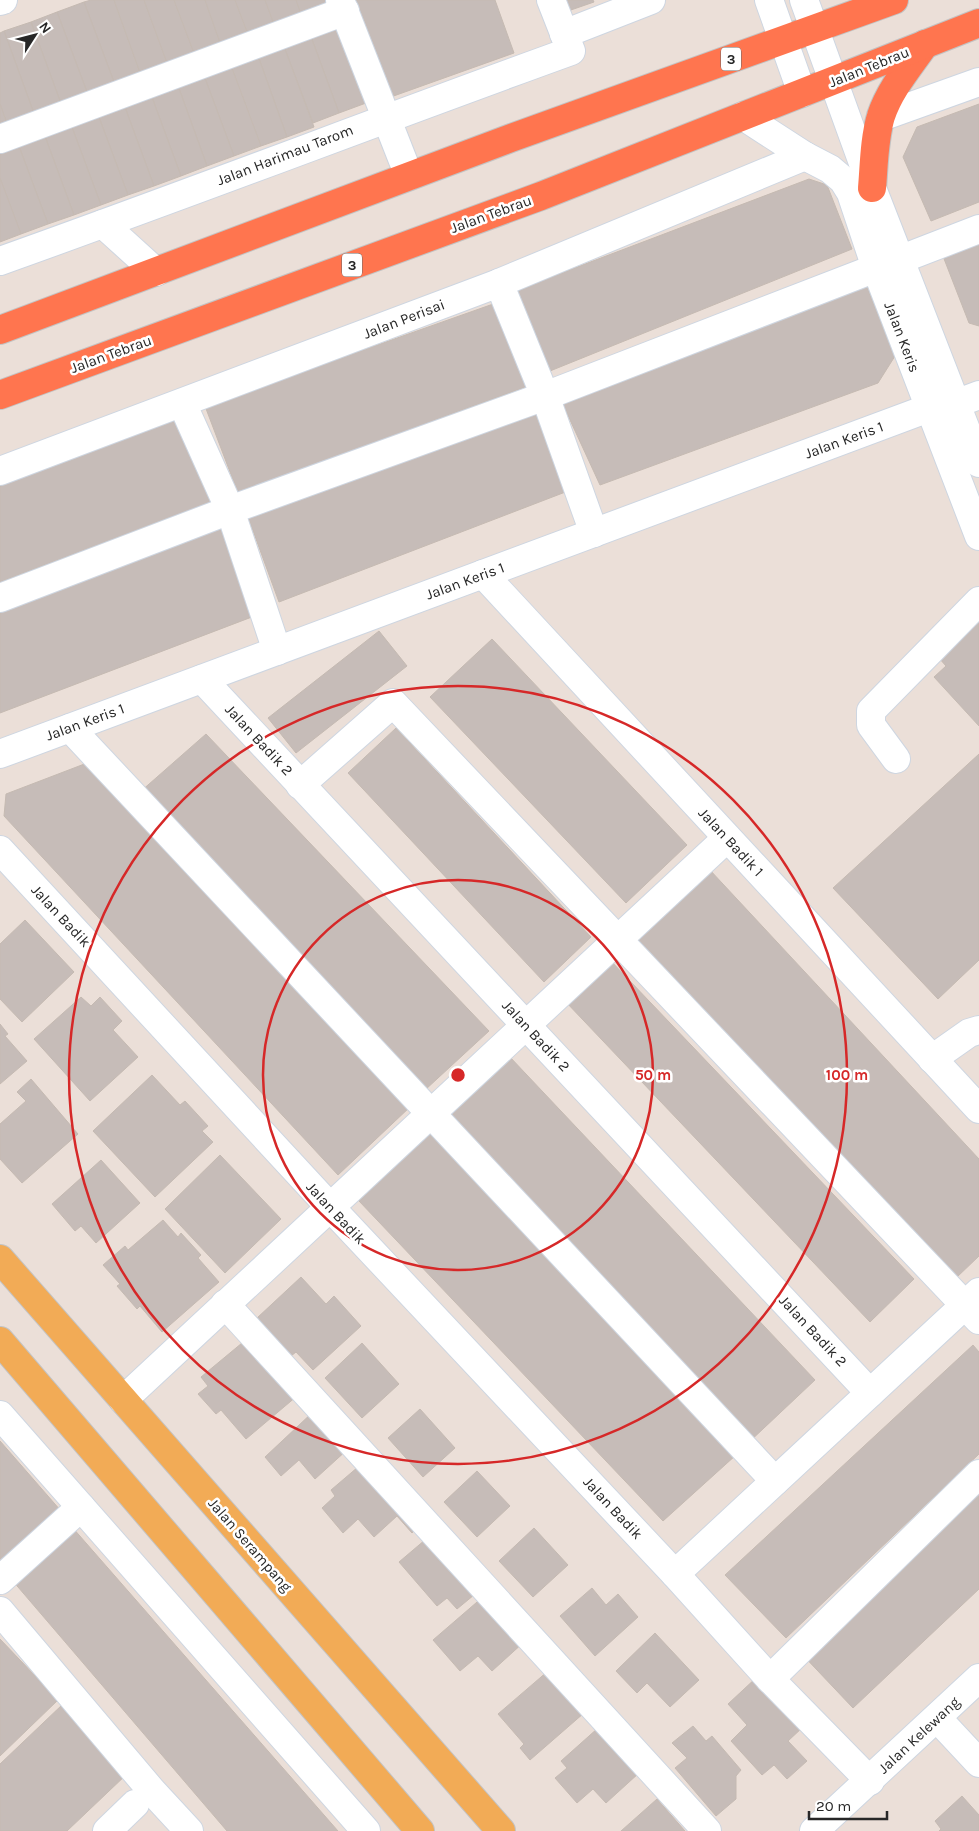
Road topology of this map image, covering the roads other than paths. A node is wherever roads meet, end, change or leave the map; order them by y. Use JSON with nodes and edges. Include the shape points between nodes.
{"nodes":[{"id":1,"x":551,"y":0,"type":"edge"},
{"id":2,"x":651,"y":0,"type":"edge"},
{"id":3,"x":769,"y":0,"type":"edge"},
{"id":4,"x":804,"y":0,"type":"edge"},
{"id":5,"x":884,"y":1,"type":"edge"},
{"id":6,"x":342,"y":6,"type":"edge"},
{"id":7,"x":979,"y":23,"type":"edge"},
{"id":8,"x":814,"y":29,"type":"junction"},
{"id":9,"x":784,"y":40,"type":"junction"},
{"id":10,"x":567,"y":43,"type":"junction"},
{"id":11,"x":925,"y":44,"type":"junction"},
{"id":12,"x":832,"y":81,"type":"junction"},
{"id":13,"x":979,"y":82,"type":"edge"},
{"id":14,"x":802,"y":93,"type":"junction"},
{"id":15,"x":743,"y":116,"type":"junction"},
{"id":16,"x":386,"y":117,"type":"junction"},
{"id":17,"x":881,"y":117,"type":"junction"},
{"id":18,"x":0,"y":139,"type":"edge"},
{"id":19,"x":805,"y":156,"type":"junction"},
{"id":20,"x":409,"y":176,"type":"junction"},
{"id":21,"x":872,"y":188,"type":"junction"},
{"id":22,"x":103,"y":224,"type":"junction"},
{"id":23,"x":979,"y":229,"type":"edge"},
{"id":24,"x":0,"y":261,"type":"edge"},
{"id":25,"x":888,"y":264,"type":"junction"},
{"id":26,"x":156,"y":272,"type":"junction"},
{"id":27,"x":499,"y":283,"type":"junction"},
{"id":28,"x":0,"y":330,"type":"edge"},
{"id":29,"x":0,"y":395,"type":"edge"},
{"id":30,"x":545,"y":396,"type":"junction"},
{"id":31,"x":954,"y":402,"type":"edge"},
{"id":32,"x":182,"y":403,"type":"junction"},
{"id":33,"x":979,"y":463,"type":"edge"},
{"id":34,"x":0,"y":472,"type":"edge"},
{"id":35,"x":230,"y":510,"type":"junction"},
{"id":36,"x":594,"y":533,"type":"junction"},
{"id":37,"x":979,"y":536,"type":"edge"},
{"id":38,"x":483,"y":574,"type":"junction"},
{"id":39,"x":0,"y":598,"type":"edge"},
{"id":40,"x":979,"y":601,"type":"edge"},
{"id":41,"x":277,"y":651,"type":"junction"},
{"id":42,"x":202,"y":679,"type":"junction"},
{"id":43,"x":70,"y":728,"type":"junction"},
{"id":44,"x":0,"y":754,"type":"edge"},
{"id":45,"x":896,"y":759,"type":"dead end"},
{"id":46,"x":300,"y":785,"type":"junction"},
{"id":47,"x":727,"y":838,"type":"junction"},
{"id":48,"x":0,"y":850,"type":"edge"},
{"id":49,"x":617,"y":940,"type":"junction"},
{"id":50,"x":526,"y":1025,"type":"junction"},
{"id":51,"x":979,"y":1030,"type":"edge"},
{"id":52,"x":932,"y":1059,"type":"junction"},
{"id":53,"x":979,"y":1109,"type":"edge"},
{"id":54,"x":430,"y":1114,"type":"junction"},
{"id":55,"x":330,"y":1207,"type":"junction"},
{"id":56,"x":0,"y":1258,"type":"edge"},
{"id":57,"x":225,"y":1304,"type":"junction"},
{"id":58,"x":974,"y":1306,"type":"edge"},
{"id":59,"x":0,"y":1341,"type":"edge"},
{"id":60,"x":870,"y":1393,"type":"junction"},
{"id":61,"x":123,"y":1400,"type":"junction"},
{"id":62,"x":0,"y":1415,"type":"edge"},
{"id":63,"x":979,"y":1474,"type":"edge"},
{"id":64,"x":775,"y":1481,"type":"junction"},
{"id":65,"x":81,"y":1507,"type":"junction"},
{"id":66,"x":675,"y":1574,"type":"junction"},
{"id":67,"x":0,"y":1580,"type":"edge"},
{"id":68,"x":0,"y":1611,"type":"edge"},
{"id":69,"x":979,"y":1678,"type":"edge"},
{"id":70,"x":770,"y":1679,"type":"junction"},
{"id":71,"x":937,"y":1718,"type":"junction"},
{"id":72,"x":979,"y":1763,"type":"edge"},
{"id":73,"x":870,"y":1781,"type":"junction"},
{"id":74,"x":135,"y":1804,"type":"dead end"},
{"id":75,"x":107,"y":1831,"type":"edge"},
{"id":76,"x":189,"y":1831,"type":"edge"},
{"id":77,"x":366,"y":1831,"type":"edge"},
{"id":78,"x":420,"y":1831,"type":"edge"},
{"id":79,"x":501,"y":1831,"type":"edge"},
{"id":80,"x":707,"y":1831,"type":"edge"},
{"id":81,"x":814,"y":1831,"type":"edge"}],
"edges":[{"from":1,"to":10,"type":"street"},
{"from":2,"to":10,"type":"street","name":"Jalan Harimau Tarom"},
{"from":3,"to":9,"type":"street"},
{"from":4,"to":8,"type":"street","name":"Jalan Keris"},
{"from":5,"to":8,"type":"highway","number":"3"},
{"from":6,"to":16,"type":"street"},
{"from":6,"to":18,"type":"street"},
{"from":7,"to":11,"type":"highway","name":"Jalan Tebrau","number":"3"},
{"from":8,"to":9,"type":"highway","number":"3"},
{"from":8,"to":12,"type":"street","name":"Jalan Keris"},
{"from":9,"to":14,"type":"street"},
{"from":9,"to":20,"type":"highway","number":"3"},
{"from":10,"to":16,"type":"street","name":"Jalan Harimau Tarom"},
{"from":11,"to":12,"type":"highway","name":"Jalan Tebrau","number":"3"},
{"from":11,"to":17,"type":"highway","via":[[891,94]]},
{"from":12,"to":14,"type":"highway","name":"Jalan Tebrau","number":"3"},
{"from":12,"to":21,"type":"street","name":"Jalan Keris"},
{"from":13,"to":17,"type":"street"},
{"from":14,"to":15,"type":"highway","name":"Jalan Tebrau","number":"3"},
{"from":15,"to":19,"type":"street","name":"Jalan Keris"},
{"from":15,"to":29,"type":"highway","name":"Jalan Tebrau","number":"3","via":[[541,196]]},
{"from":16,"to":20,"type":"street"},
{"from":16,"to":22,"type":"street","name":"Jalan Harimau Tarom"},
{"from":17,"to":21,"type":"highway"},
{"from":19,"to":25,"type":"street","name":"Jalan Keris","via":[[843,180]]},
{"from":19,"to":27,"type":"street","name":"Jalan Perisai"},
{"from":20,"to":26,"type":"highway","number":"3"},
{"from":21,"to":25,"type":"street","name":"Jalan Keris"},
{"from":22,"to":24,"type":"street","name":"Jalan Harimau Tarom"},
{"from":22,"to":26,"type":"street"},
{"from":23,"to":25,"type":"street"},
{"from":25,"to":30,"type":"street"},
{"from":25,"to":31,"type":"street","name":"Jalan Keris"},
{"from":26,"to":28,"type":"highway","number":"3"},
{"from":27,"to":30,"type":"street"},
{"from":27,"to":32,"type":"street","name":"Jalan Perisai"},
{"from":30,"to":35,"type":"street"},
{"from":30,"to":36,"type":"street"},
{"from":31,"to":33,"type":"street","name":"Jalan Keris"},
{"from":31,"to":36,"type":"street","name":"Jalan Keris 1"},
{"from":31,"to":37,"type":"street","name":"Jalan Keris"},
{"from":32,"to":34,"type":"street","name":"Jalan Perisai"},
{"from":32,"to":35,"type":"street"},
{"from":35,"to":39,"type":"street"},
{"from":35,"to":41,"type":"street"},
{"from":36,"to":38,"type":"street","name":"Jalan Keris 1"},
{"from":38,"to":41,"type":"street","name":"Jalan Keris 1"},
{"from":38,"to":47,"type":"street","name":"Jalan Badik 1"},
{"from":40,"to":45,"type":"street","via":[[871,711],[871,725]]},
{"from":41,"to":42,"type":"street","name":"Jalan Keris 1"},
{"from":42,"to":43,"type":"street","name":"Jalan Keris 1"},
{"from":42,"to":46,"type":"street","name":"Jalan Badik 2"},
{"from":43,"to":44,"type":"street","name":"Jalan Keris 1"},
{"from":43,"to":54,"type":"street"},
{"from":46,"to":49,"type":"street","via":[[393,703]]},
{"from":46,"to":50,"type":"street","name":"Jalan Badik 2"},
{"from":47,"to":49,"type":"street"},
{"from":47,"to":52,"type":"street","name":"Jalan Badik 1"},
{"from":48,"to":55,"type":"street","name":"Jalan Badik"},
{"from":49,"to":50,"type":"street"},
{"from":49,"to":58,"type":"street"},
{"from":50,"to":54,"type":"street"},
{"from":50,"to":60,"type":"street","name":"Jalan Badik 2"},
{"from":51,"to":52,"type":"street","via":[[969,1033]]},
{"from":52,"to":53,"type":"street","name":"Jalan Badik 1"},
{"from":54,"to":55,"type":"street"},
{"from":54,"to":64,"type":"street"},
{"from":55,"to":57,"type":"street"},
{"from":55,"to":66,"type":"street","name":"Jalan Badik"},
{"from":56,"to":61,"type":"main road","name":"Jalan Serampang"},
{"from":57,"to":61,"type":"street"},
{"from":57,"to":80,"type":"street"},
{"from":58,"to":60,"type":"street"},
{"from":59,"to":78,"type":"main road"},
{"from":60,"to":64,"type":"street"},
{"from":61,"to":79,"type":"main road","name":"Jalan Serampang"},
{"from":62,"to":65,"type":"street"},
{"from":63,"to":70,"type":"street"},
{"from":64,"to":66,"type":"street"},
{"from":65,"to":67,"type":"street"},
{"from":65,"to":77,"type":"street"},
{"from":66,"to":70,"type":"street","name":"Jalan Badik"},
{"from":68,"to":76,"type":"street"},
{"from":69,"to":71,"type":"street","name":"Jalan Kelewang"},
{"from":70,"to":73,"type":"street","name":"Jalan Badik"},
{"from":71,"to":72,"type":"street"},
{"from":71,"to":73,"type":"street","name":"Jalan Kelewang"},
{"from":73,"to":81,"type":"street","name":"Jalan Kelewang"},
{"from":74,"to":75,"type":"street"}]}
